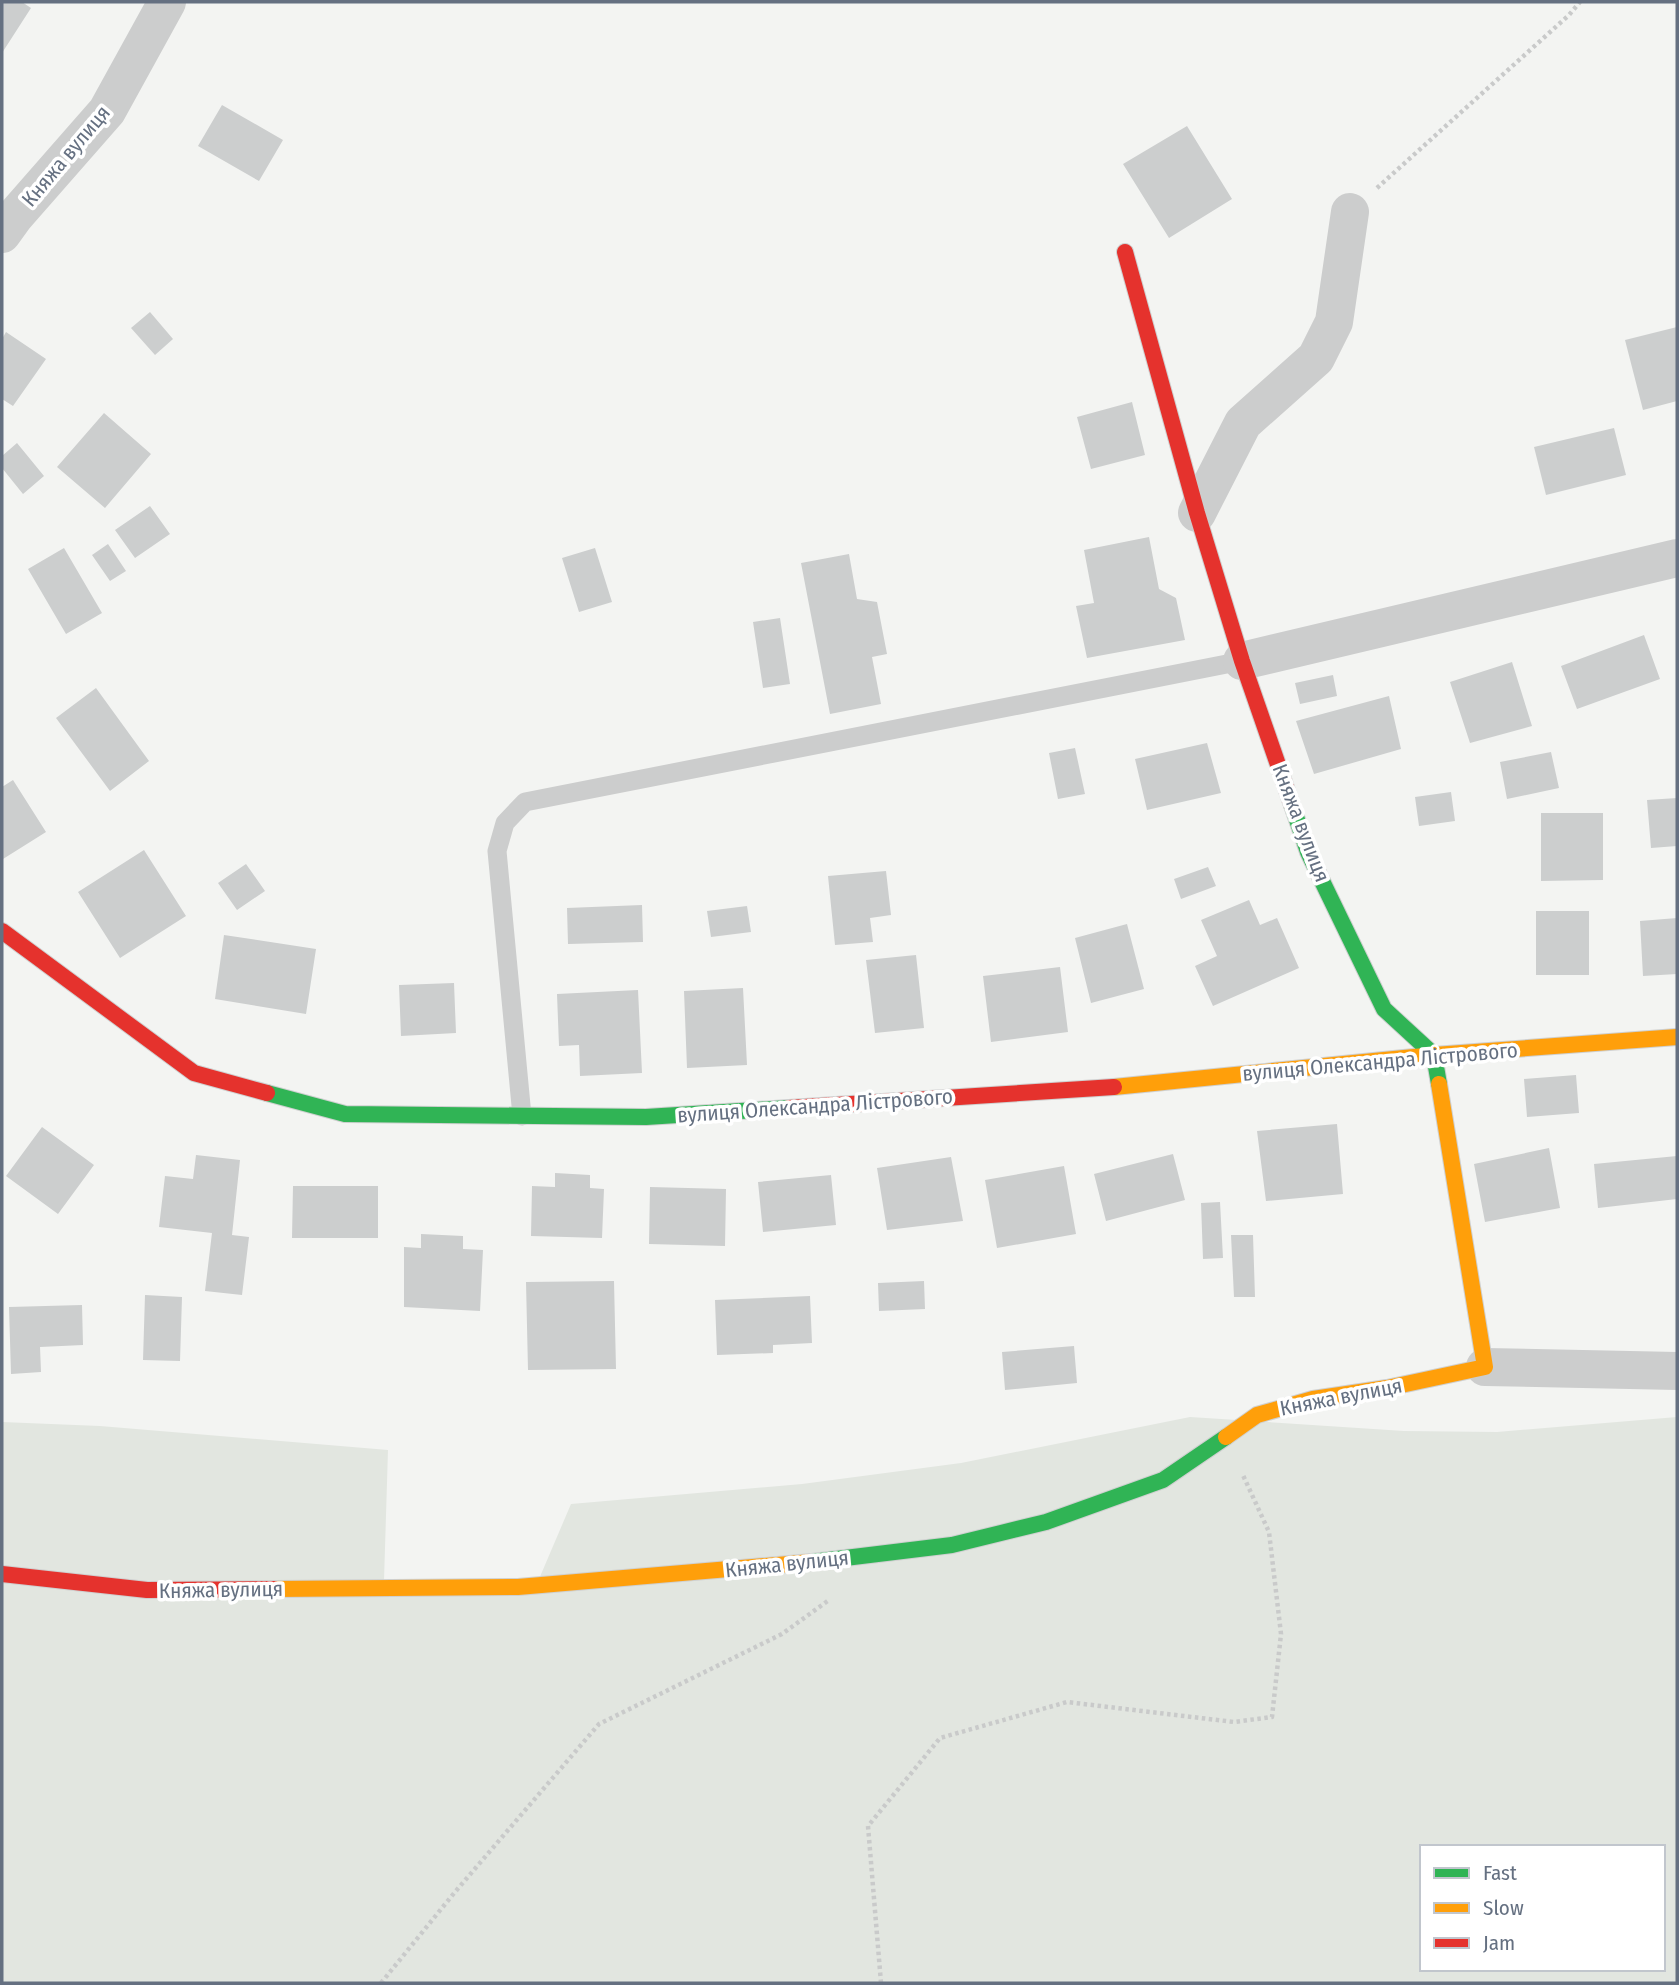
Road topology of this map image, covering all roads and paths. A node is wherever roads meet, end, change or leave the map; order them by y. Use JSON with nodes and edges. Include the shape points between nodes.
{"nodes":[{"id":1,"x":167,"y":2,"type":"edge"},
{"id":2,"x":1580,"y":2,"type":"edge"},
{"id":3,"x":1350,"y":212,"type":"joint"},
{"id":4,"x":2,"y":234,"type":"edge"},
{"id":5,"x":1125,"y":252,"type":"dead end"},
{"id":6,"x":1197,"y":513,"type":"junction"},
{"id":7,"x":1677,"y":558,"type":"edge"},
{"id":8,"x":1242,"y":661,"type":"junction"},
{"id":9,"x":2,"y":931,"type":"edge"},
{"id":10,"x":1677,"y":1037,"type":"edge"},
{"id":11,"x":1434,"y":1055,"type":"junction"},
{"id":12,"x":522,"y":1116,"type":"junction"},
{"id":13,"x":1485,"y":1367,"type":"junction"},
{"id":14,"x":1677,"y":1371,"type":"edge"},
{"id":15,"x":1225,"y":1437,"type":"junction"},
{"id":16,"x":2,"y":1574,"type":"edge"},
{"id":17,"x":838,"y":1593,"type":"dead end"},
{"id":18,"x":381,"y":1983,"type":"edge"},
{"id":19,"x":881,"y":1983,"type":"edge"}],
"edges":[{"from":1,"to":4,"type":"street","name":"Княжа вулиця","via":[[107,111]]},
{"from":2,"to":3,"type":"path"},
{"from":3,"to":6,"type":"street","via":[[1334,322],[1316,358],[1243,423]]},
{"from":5,"to":6,"type":"street","name":"Княжа вулиця"},
{"from":6,"to":8,"type":"street","name":"Княжа вулиця"},
{"from":7,"to":8,"type":"street"},
{"from":8,"to":11,"type":"street","name":"Княжа вулиця","via":[[1308,852],[1378,997],[1384,1009]]},
{"from":8,"to":12,"type":"lane","via":[[525,802],[505,823],[498,851]]},
{"from":9,"to":12,"type":"street","name":"вулиця Олександра Лістрового","via":[[194,1073],[345,1114]]},
{"from":10,"to":11,"type":"street","name":"вулиця Олександра Лістрового"},
{"from":11,"to":12,"type":"street","name":"вулиця Олександра Лістрового","via":[[1097,1089],[646,1117]]},
{"from":11,"to":13,"type":"street"},
{"from":13,"to":14,"type":"street"},
{"from":13,"to":15,"type":"street","name":"Княжа вулиця","via":[[1312,1399],[1257,1415]]},
{"from":15,"to":16,"type":"street","name":"Княжа вулиця","via":[[1163,1480],[1046,1522],[952,1545],[786,1565],[491,1587],[147,1590]]},
{"from":15,"to":19,"type":"path","via":[[1269,1532],[1281,1634],[1272,1717],[1234,1722],[1067,1702],[940,1738],[868,1826]]},
{"from":17,"to":18,"type":"path","via":[[782,1634],[599,1724]]}]}
